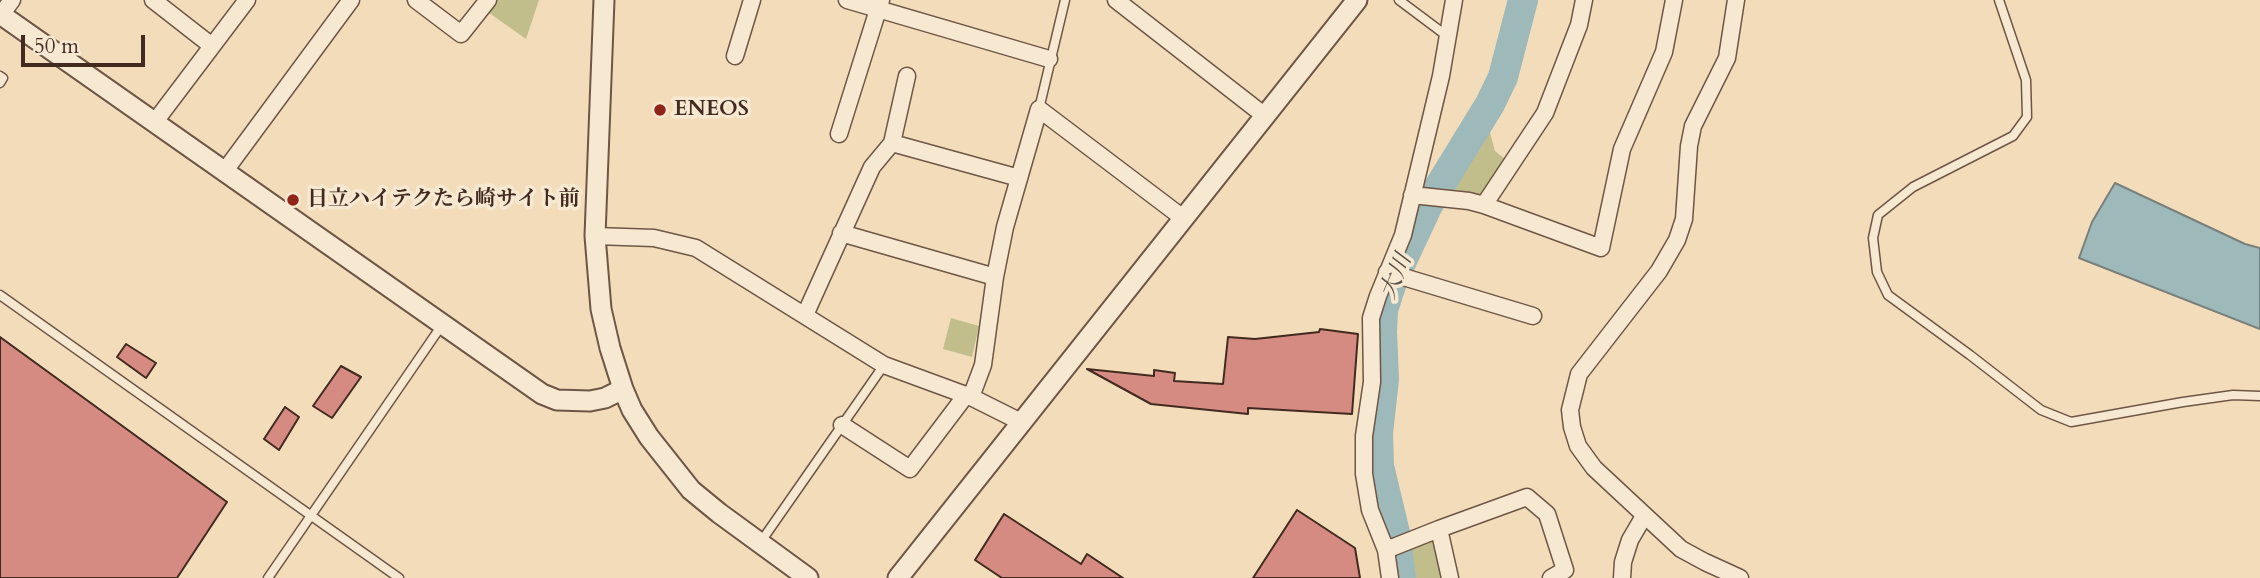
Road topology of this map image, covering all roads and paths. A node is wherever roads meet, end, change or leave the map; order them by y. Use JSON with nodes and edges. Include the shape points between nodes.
{"nodes":[{"id":1,"x":12,"y":0,"type":"edge"},
{"id":2,"x":153,"y":0,"type":"edge"},
{"id":3,"x":247,"y":0,"type":"edge"},
{"id":4,"x":351,"y":0,"type":"edge"},
{"id":5,"x":416,"y":0,"type":"edge"},
{"id":6,"x":488,"y":0,"type":"edge"},
{"id":7,"x":604,"y":0,"type":"edge"},
{"id":8,"x":752,"y":0,"type":"edge"},
{"id":9,"x":847,"y":0,"type":"edge"},
{"id":10,"x":1065,"y":0,"type":"edge"},
{"id":11,"x":1116,"y":0,"type":"edge"},
{"id":12,"x":1357,"y":0,"type":"edge"},
{"id":13,"x":1399,"y":0,"type":"edge"},
{"id":14,"x":1454,"y":0,"type":"edge"},
{"id":15,"x":1584,"y":0,"type":"edge"},
{"id":16,"x":1674,"y":0,"type":"edge"},
{"id":17,"x":1736,"y":0,"type":"edge"},
{"id":18,"x":1999,"y":0,"type":"edge"},
{"id":19,"x":879,"y":4,"type":"edge"},
{"id":20,"x":0,"y":14,"type":"edge"},
{"id":21,"x":1449,"y":38,"type":"junction"},
{"id":22,"x":212,"y":46,"type":"junction"},
{"id":23,"x":735,"y":55,"type":"dead end"},
{"id":24,"x":1049,"y":59,"type":"junction"},
{"id":25,"x":0,"y":76,"type":"edge"},
{"id":26,"x":907,"y":76,"type":"dead end"},
{"id":27,"x":0,"y":83,"type":"edge"},
{"id":28,"x":1039,"y":109,"type":"junction"},
{"id":29,"x":1265,"y":116,"type":"junction"},
{"id":30,"x":154,"y":123,"type":"junction"},
{"id":31,"x":839,"y":134,"type":"dead end"},
{"id":32,"x":892,"y":143,"type":"junction"},
{"id":33,"x":224,"y":172,"type":"junction"},
{"id":34,"x":1019,"y":178,"type":"junction"},
{"id":35,"x":1417,"y":196,"type":"junction"},
{"id":36,"x":1484,"y":205,"type":"junction"},
{"id":37,"x":1183,"y":218,"type":"junction"},
{"id":38,"x":841,"y":233,"type":"junction"},
{"id":39,"x":595,"y":236,"type":"junction"},
{"id":40,"x":1387,"y":272,"type":"junction"},
{"id":41,"x":995,"y":277,"type":"junction"},
{"id":42,"x":0,"y":295,"type":"edge"},
{"id":43,"x":805,"y":314,"type":"junction"},
{"id":44,"x":1533,"y":316,"type":"dead end"},
{"id":45,"x":442,"y":325,"type":"junction"},
{"id":46,"x":884,"y":365,"type":"junction"},
{"id":47,"x":623,"y":389,"type":"junction"},
{"id":48,"x":968,"y":396,"type":"junction"},
{"id":49,"x":2260,"y":396,"type":"edge"},
{"id":50,"x":1023,"y":423,"type":"junction"},
{"id":51,"x":842,"y":425,"type":"junction"},
{"id":52,"x":308,"y":516,"type":"junction"},
{"id":53,"x":1644,"y":516,"type":"junction"},
{"id":54,"x":1439,"y":530,"type":"junction"},
{"id":55,"x":760,"y":543,"type":"junction"},
{"id":56,"x":1386,"y":549,"type":"junction"},
{"id":57,"x":268,"y":578,"type":"edge"},
{"id":58,"x":399,"y":578,"type":"edge"},
{"id":59,"x":808,"y":578,"type":"edge"},
{"id":60,"x":898,"y":578,"type":"edge"},
{"id":61,"x":1390,"y":578,"type":"edge"},
{"id":62,"x":1450,"y":578,"type":"edge"},
{"id":63,"x":1551,"y":578,"type":"edge"},
{"id":64,"x":1622,"y":578,"type":"edge"},
{"id":65,"x":1740,"y":578,"type":"edge"}],
"edges":[{"from":1,"to":20,"type":"street"},
{"from":2,"to":22,"type":"street"},
{"from":3,"to":22,"type":"street"},
{"from":4,"to":33,"type":"street"},
{"from":5,"to":6,"type":"street","via":[[461,34]]},
{"from":7,"to":39,"type":"street"},
{"from":8,"to":23,"type":"street"},
{"from":9,"to":19,"type":"street"},
{"from":10,"to":24,"type":"lane"},
{"from":11,"to":29,"type":"street"},
{"from":12,"to":29,"type":"street"},
{"from":13,"to":21,"type":"lane"},
{"from":14,"to":21,"type":"street"},
{"from":15,"to":36,"type":"street","via":[[1545,113]]},
{"from":16,"to":36,"type":"street","via":[[1664,52],[1622,149],[1601,248]]},
{"from":17,"to":53,"type":"street","via":[[1727,58],[1693,126],[1684,219],[1677,240],[1659,271],[1579,374],[1573,391],[1570,410],[1578,446]]},
{"from":18,"to":49,"type":"lane","via":[[2026,80],[2027,117],[2013,136],[1913,187],[1878,215],[1873,238],[1877,272],[1888,295],[2041,410],[2071,422],[2195,400]]},
{"from":19,"to":24,"type":"street"},
{"from":19,"to":31,"type":"street"},
{"from":20,"to":30,"type":"street"},
{"from":21,"to":35,"type":"street"},
{"from":22,"to":30,"type":"street"},
{"from":24,"to":28,"type":"lane"},
{"from":25,"to":27,"type":"lane"},
{"from":26,"to":32,"type":"street"},
{"from":28,"to":34,"type":"street"},
{"from":28,"to":37,"type":"street"},
{"from":29,"to":37,"type":"street"},
{"from":30,"to":33,"type":"street"},
{"from":32,"to":34,"type":"street"},
{"from":32,"to":38,"type":"street","via":[[872,167]]},
{"from":33,"to":45,"type":"street"},
{"from":34,"to":41,"type":"street"},
{"from":35,"to":36,"type":"street"},
{"from":35,"to":40,"type":"street"},
{"from":37,"to":50,"type":"street"},
{"from":38,"to":41,"type":"street"},
{"from":38,"to":43,"type":"street"},
{"from":39,"to":43,"type":"street","via":[[654,238],[696,248]]},
{"from":39,"to":47,"type":"street","via":[[601,309]]},
{"from":40,"to":44,"type":"street"},
{"from":40,"to":56,"type":"street","via":[[1371,318],[1371,382],[1364,436],[1370,510]]},
{"from":41,"to":48,"type":"street","via":[[984,365]]},
{"from":42,"to":52,"type":"lane"},
{"from":43,"to":46,"type":"street"},
{"from":45,"to":47,"type":"street","via":[[557,400],[590,401]]},
{"from":45,"to":52,"type":"lane"},
{"from":46,"to":48,"type":"street"},
{"from":46,"to":51,"type":"lane"},
{"from":47,"to":55,"type":"street","via":[[649,437],[691,490]]},
{"from":48,"to":50,"type":"street"},
{"from":48,"to":51,"type":"street","via":[[910,469]]},
{"from":50,"to":60,"type":"street"},
{"from":51,"to":55,"type":"lane"},
{"from":52,"to":57,"type":"lane"},
{"from":52,"to":58,"type":"lane"},
{"from":53,"to":64,"type":"street","via":[[1630,540]]},
{"from":53,"to":65,"type":"street","via":[[1681,549]]},
{"from":54,"to":56,"type":"street"},
{"from":54,"to":62,"type":"street"},
{"from":54,"to":63,"type":"street","via":[[1527,497],[1547,514],[1565,570]]},
{"from":55,"to":59,"type":"street"},
{"from":56,"to":61,"type":"street"}]}
